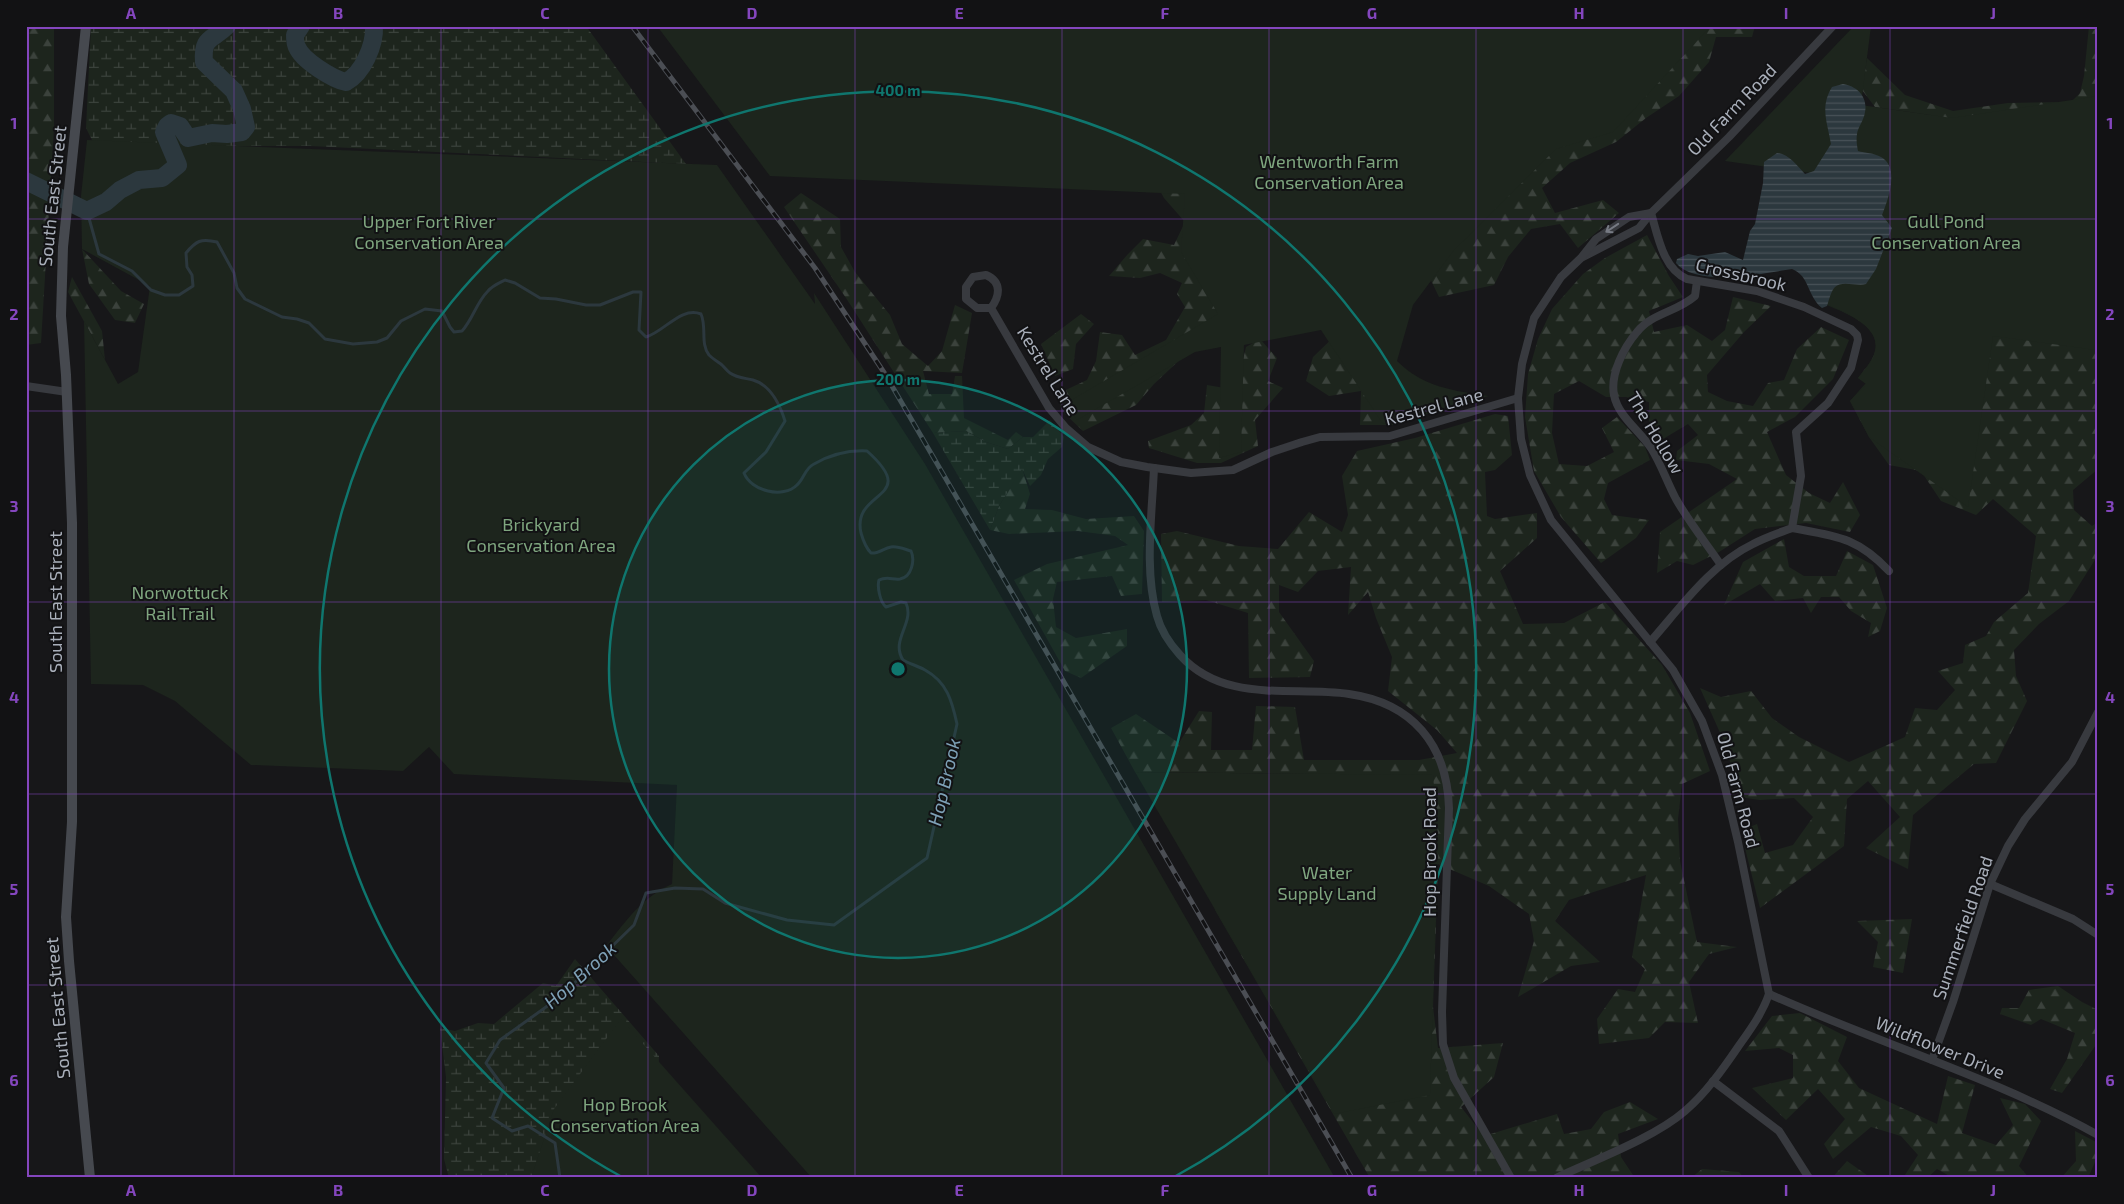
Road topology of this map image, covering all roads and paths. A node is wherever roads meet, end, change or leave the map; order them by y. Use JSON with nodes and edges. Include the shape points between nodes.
{"nodes":[{"id":1,"x":86,"y":26,"type":"edge"},
{"id":2,"x":1833,"y":26,"type":"edge"},
{"id":3,"x":1651,"y":213,"type":"junction"},
{"id":4,"x":1581,"y":258,"type":"junction"},
{"id":5,"x":1697,"y":281,"type":"junction"},
{"id":6,"x":991,"y":308,"type":"junction"},
{"id":7,"x":26,"y":386,"type":"edge"},
{"id":8,"x":67,"y":392,"type":"junction"},
{"id":9,"x":1518,"y":398,"type":"junction"},
{"id":10,"x":1154,"y":468,"type":"junction"},
{"id":11,"x":1792,"y":528,"type":"junction"},
{"id":12,"x":1721,"y":565,"type":"junction"},
{"id":13,"x":1889,"y":571,"type":"dead end"},
{"id":14,"x":1650,"y":642,"type":"junction"},
{"id":15,"x":2098,"y":712,"type":"edge"},
{"id":16,"x":1990,"y":884,"type":"junction"},
{"id":17,"x":2098,"y":935,"type":"edge"},
{"id":18,"x":1769,"y":994,"type":"junction"},
{"id":19,"x":1932,"y":1060,"type":"junction"},
{"id":20,"x":1713,"y":1081,"type":"junction"},
{"id":21,"x":2098,"y":1135,"type":"edge"},
{"id":22,"x":90,"y":1178,"type":"edge"},
{"id":23,"x":1511,"y":1178,"type":"edge"},
{"id":24,"x":1556,"y":1178,"type":"edge"},
{"id":25,"x":1809,"y":1178,"type":"edge"}],
"edges":[{"from":1,"to":8,"type":"main road","name":"South East Street","via":[[61,274]]},
{"from":2,"to":3,"type":"street","name":"Old Farm Road","via":[[1729,137]]},
{"from":3,"to":4,"type":"street","name":"Old Farm Road","via":[[1639,228]]},
{"from":3,"to":4,"type":"street","name":"Old Farm Road","one_way":true,"via":[[1628,217],[1596,239]]},
{"from":3,"to":5,"type":"street","name":"Crossbrook","via":[[1665,257],[1673,269],[1678,275]]},
{"from":4,"to":9,"type":"street","name":"Old Farm Road","via":[[1561,277],[1534,318],[1522,364]]},
{"from":5,"to":11,"type":"street","name":"Crossbrook","via":[[1757,291],[1804,307],[1851,329],[1857,335],[1858,346],[1851,368],[1828,403],[1796,432],[1801,476]]},
{"from":5,"to":12,"type":"street","name":"The Hollow","via":[[1691,300],[1648,320],[1628,343],[1619,363],[1614,395],[1628,422],[1658,459],[1676,499]]},
{"from":6,"to":6,"type":"street","via":[[998,298],[996,283],[986,275],[973,277],[966,287],[966,299],[977,308]]},
{"from":6,"to":10,"type":"street","name":"Kestrel Lane","via":[[1050,408],[1066,428],[1088,448],[1121,462]]},
{"from":7,"to":8,"type":"street"},
{"from":8,"to":22,"type":"main road","name":"South East Street","via":[[73,678],[72,822],[66,918]]},
{"from":9,"to":10,"type":"street","name":"Kestrel Lane","via":[[1390,436],[1320,437],[1272,452],[1232,470],[1191,473]]},
{"from":9,"to":14,"type":"street","name":"Old Farm Road","via":[[1525,459],[1551,520]]},
{"from":10,"to":23,"type":"street","name":"Hop Brook Road","via":[[1150,571],[1154,602],[1165,633],[1184,659],[1208,677],[1232,686],[1349,694],[1381,702],[1410,718],[1433,745],[1446,777],[1449,808],[1443,1044],[1456,1082]]},
{"from":11,"to":12,"type":"street","via":[[1752,544]]},
{"from":11,"to":13,"type":"street","via":[[1849,540],[1874,555]]},
{"from":12,"to":14,"type":"street"},
{"from":14,"to":18,"type":"street","name":"Old Farm Road","via":[[1690,698],[1713,748],[1738,842]]},
{"from":15,"to":16,"type":"street","name":"Summerfield Road","via":[[2072,762],[2008,846]]},
{"from":16,"to":17,"type":"street","via":[[2073,919]]},
{"from":16,"to":19,"type":"street","name":"Summerfield Road"},
{"from":18,"to":19,"type":"street","name":"Wildflower Drive"},
{"from":18,"to":20,"type":"street","via":[[1764,1008]]},
{"from":19,"to":21,"type":"street","name":"Wildflower Drive","via":[[2044,1107]]},
{"from":20,"to":24,"type":"street","via":[[1684,1112],[1660,1128]]},
{"from":20,"to":25,"type":"street","via":[[1779,1132]]}]}
